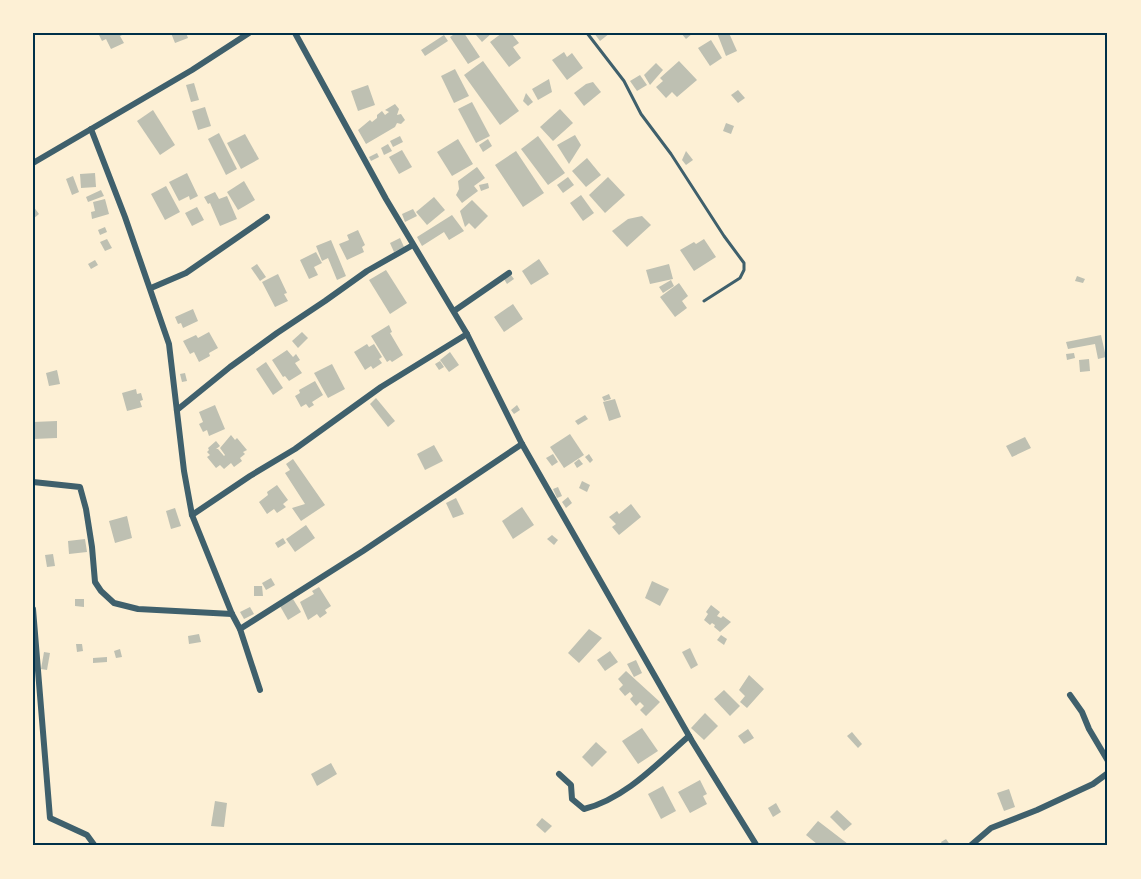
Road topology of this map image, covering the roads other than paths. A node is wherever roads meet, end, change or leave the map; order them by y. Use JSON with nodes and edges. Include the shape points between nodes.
{"nodes":[{"id":1,"x":249,"y":33,"type":"edge"},
{"id":2,"x":295,"y":33,"type":"edge"},
{"id":3,"x":587,"y":33,"type":"edge"},
{"id":4,"x":91,"y":129,"type":"junction"},
{"id":5,"x":33,"y":163,"type":"edge"},
{"id":6,"x":267,"y":217,"type":"dead end"},
{"id":7,"x":413,"y":245,"type":"junction"},
{"id":8,"x":509,"y":273,"type":"dead end"},
{"id":9,"x":151,"y":288,"type":"junction"},
{"id":10,"x":704,"y":300,"type":"dead end"},
{"id":11,"x":454,"y":311,"type":"junction"},
{"id":12,"x":467,"y":334,"type":"junction"},
{"id":13,"x":177,"y":410,"type":"junction"},
{"id":14,"x":522,"y":444,"type":"junction"},
{"id":15,"x":33,"y":482,"type":"edge"},
{"id":16,"x":192,"y":515,"type":"junction"},
{"id":17,"x":33,"y":609,"type":"edge"},
{"id":18,"x":232,"y":614,"type":"junction"},
{"id":19,"x":240,"y":629,"type":"junction"},
{"id":20,"x":260,"y":690,"type":"dead end"},
{"id":21,"x":1070,"y":695,"type":"dead end"},
{"id":22,"x":689,"y":736,"type":"junction"},
{"id":23,"x":1108,"y":761,"type":"edge"},
{"id":24,"x":1108,"y":773,"type":"edge"},
{"id":25,"x":559,"y":774,"type":"dead end"},
{"id":26,"x":95,"y":846,"type":"edge"},
{"id":27,"x":757,"y":846,"type":"edge"},
{"id":28,"x":970,"y":846,"type":"edge"}],
"edges":[{"from":1,"to":4,"type":"street"},
{"from":2,"to":7,"type":"street"},
{"from":3,"to":10,"type":"lane","via":[[624,81],[641,114],[744,263],[740,278]]},
{"from":4,"to":5,"type":"street"},
{"from":4,"to":9,"type":"street"},
{"from":6,"to":9,"type":"street","via":[[186,273]]},
{"from":7,"to":11,"type":"street"},
{"from":7,"to":13,"type":"street","via":[[367,271],[277,333]]},
{"from":8,"to":11,"type":"street"},
{"from":9,"to":13,"type":"street","via":[[169,344]]},
{"from":11,"to":12,"type":"street"},
{"from":12,"to":14,"type":"street"},
{"from":12,"to":16,"type":"street","via":[[381,387],[295,449]]},
{"from":13,"to":16,"type":"street"},
{"from":14,"to":19,"type":"street"},
{"from":14,"to":22,"type":"street"},
{"from":15,"to":18,"type":"street","via":[[80,487],[94,582],[114,603],[138,609]]},
{"from":16,"to":18,"type":"street"},
{"from":17,"to":26,"type":"street","via":[[50,818],[87,835]]},
{"from":18,"to":19,"type":"street"},
{"from":19,"to":20,"type":"street"},
{"from":21,"to":23,"type":"street"},
{"from":22,"to":25,"type":"street","via":[[601,804],[584,808],[572,800],[571,785]]},
{"from":22,"to":27,"type":"street"},
{"from":24,"to":28,"type":"street","via":[[1093,784],[991,828]]}]}
